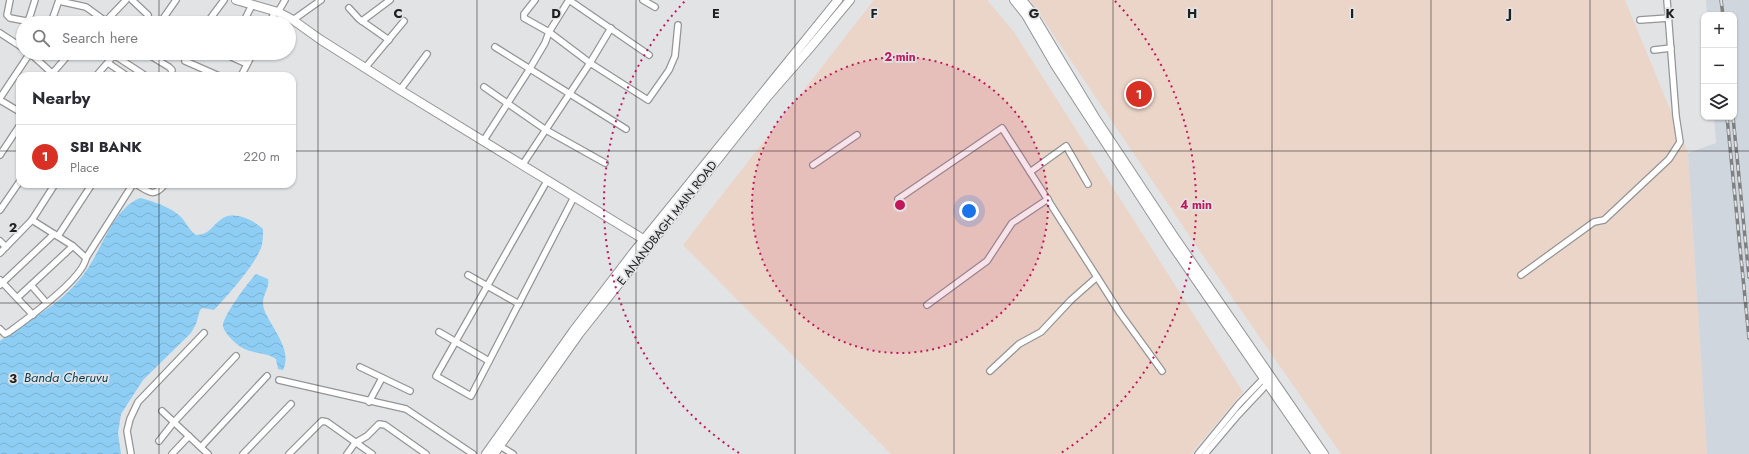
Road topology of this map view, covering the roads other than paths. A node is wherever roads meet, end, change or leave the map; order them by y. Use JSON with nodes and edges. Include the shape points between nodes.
{"nodes":[{"id":1,"x":10,"y":0,"type":"edge"},
{"id":2,"x":35,"y":0,"type":"edge"},
{"id":3,"x":59,"y":0,"type":"edge"},
{"id":4,"x":126,"y":0,"type":"edge"},
{"id":5,"x":132,"y":0,"type":"edge"},
{"id":6,"x":176,"y":0,"type":"edge"},
{"id":7,"x":224,"y":0,"type":"edge"},
{"id":8,"x":236,"y":0,"type":"edge"},
{"id":9,"x":285,"y":0,"type":"edge"},
{"id":10,"x":321,"y":0,"type":"edge"},
{"id":11,"x":390,"y":0,"type":"edge"},
{"id":12,"x":535,"y":0,"type":"edge"},
{"id":13,"x":569,"y":0,"type":"edge"},
{"id":14,"x":643,"y":0,"type":"edge"},
{"id":15,"x":838,"y":0,"type":"edge"},
{"id":16,"x":850,"y":0,"type":"edge"},
{"id":17,"x":1014,"y":0,"type":"edge"},
{"id":18,"x":1022,"y":0,"type":"edge"},
{"id":19,"x":1667,"y":0,"type":"edge"},
{"id":20,"x":252,"y":6,"type":"junction"},
{"id":21,"x":655,"y":7,"type":"dead end"},
{"id":22,"x":349,"y":8,"type":"dead end"},
{"id":23,"x":276,"y":12,"type":"junction"},
{"id":24,"x":148,"y":15,"type":"dead end"},
{"id":25,"x":30,"y":16,"type":"edge"},
{"id":26,"x":53,"y":16,"type":"edge"},
{"id":27,"x":99,"y":16,"type":"edge"},
{"id":28,"x":111,"y":16,"type":"edge"},
{"id":29,"x":165,"y":16,"type":"edge"},
{"id":30,"x":212,"y":16,"type":"edge"},
{"id":31,"x":247,"y":16,"type":"edge"},
{"id":32,"x":273,"y":16,"type":"edge"},
{"id":33,"x":284,"y":16,"type":"edge"},
{"id":34,"x":296,"y":18,"type":"edge"},
{"id":35,"x":1669,"y":18,"type":"junction"},
{"id":36,"x":16,"y":19,"type":"edge"},
{"id":37,"x":1640,"y":20,"type":"dead end"},
{"id":38,"x":362,"y":21,"type":"junction"},
{"id":39,"x":404,"y":21,"type":"dead end"},
{"id":40,"x":296,"y":22,"type":"edge"},
{"id":41,"x":678,"y":25,"type":"dead end"},
{"id":42,"x":610,"y":28,"type":"junction"},
{"id":43,"x":549,"y":32,"type":"junction"},
{"id":44,"x":1,"y":35,"type":"edge"},
{"id":45,"x":389,"y":40,"type":"junction"},
{"id":46,"x":16,"y":44,"type":"edge"},
{"id":47,"x":495,"y":47,"type":"dead end"},
{"id":48,"x":1671,"y":48,"type":"junction"},
{"id":49,"x":1654,"y":50,"type":"dead end"},
{"id":50,"x":427,"y":54,"type":"dead end"},
{"id":51,"x":650,"y":55,"type":"dead end"},
{"id":52,"x":25,"y":60,"type":"edge"},
{"id":53,"x":37,"y":60,"type":"edge"},
{"id":54,"x":64,"y":60,"type":"edge"},
{"id":55,"x":123,"y":60,"type":"edge"},
{"id":56,"x":158,"y":60,"type":"edge"},
{"id":57,"x":185,"y":60,"type":"dead end"},
{"id":58,"x":238,"y":60,"type":"edge"},
{"id":59,"x":249,"y":60,"type":"edge"},
{"id":60,"x":108,"y":62,"type":"joint"},
{"id":61,"x":590,"y":63,"type":"junction"},
{"id":62,"x":247,"y":64,"type":"junction"},
{"id":63,"x":365,"y":68,"type":"junction"},
{"id":64,"x":529,"y":70,"type":"junction"},
{"id":65,"x":18,"y":72,"type":"edge"},
{"id":66,"x":49,"y":72,"type":"edge"},
{"id":67,"x":54,"y":72,"type":"edge"},
{"id":68,"x":99,"y":72,"type":"edge"},
{"id":69,"x":122,"y":72,"type":"edge"},
{"id":70,"x":140,"y":72,"type":"edge"},
{"id":71,"x":172,"y":72,"type":"edge"},
{"id":72,"x":210,"y":72,"type":"edge"},
{"id":73,"x":243,"y":72,"type":"edge"},
{"id":74,"x":16,"y":74,"type":"edge"},
{"id":75,"x":484,"y":87,"type":"dead end"},
{"id":76,"x":400,"y":90,"type":"junction"},
{"id":77,"x":569,"y":95,"type":"junction"},
{"id":78,"x":0,"y":99,"type":"edge"},
{"id":79,"x":506,"y":103,"type":"junction"},
{"id":80,"x":16,"y":109,"type":"edge"},
{"id":81,"x":546,"y":130,"type":"junction"},
{"id":82,"x":626,"y":130,"type":"dead end"},
{"id":83,"x":16,"y":131,"type":"edge"},
{"id":84,"x":857,"y":135,"type":"dead end"},
{"id":85,"x":484,"y":140,"type":"junction"},
{"id":86,"x":0,"y":155,"type":"edge"},
{"id":87,"x":605,"y":163,"type":"dead end"},
{"id":88,"x":523,"y":164,"type":"junction"},
{"id":89,"x":813,"y":165,"type":"dead end"},
{"id":90,"x":1030,"y":172,"type":"junction"},
{"id":91,"x":547,"y":181,"type":"junction"},
{"id":92,"x":1088,"y":184,"type":"dead end"},
{"id":93,"x":16,"y":187,"type":"edge"},
{"id":94,"x":52,"y":188,"type":"edge"},
{"id":95,"x":89,"y":188,"type":"edge"},
{"id":96,"x":131,"y":188,"type":"edge"},
{"id":97,"x":142,"y":188,"type":"edge"},
{"id":98,"x":163,"y":188,"type":"edge"},
{"id":99,"x":574,"y":197,"type":"junction"},
{"id":100,"x":898,"y":199,"type":"dead end"},
{"id":101,"x":1048,"y":199,"type":"junction"},
{"id":102,"x":0,"y":210,"type":"edge"},
{"id":103,"x":32,"y":220,"type":"junction"},
{"id":104,"x":56,"y":235,"type":"junction"},
{"id":105,"x":0,"y":241,"type":"edge"},
{"id":106,"x":647,"y":241,"type":"junction"},
{"id":107,"x":73,"y":246,"type":"junction"},
{"id":108,"x":6,"y":247,"type":"junction"},
{"id":109,"x":0,"y":253,"type":"edge"},
{"id":110,"x":1182,"y":253,"type":"junction"},
{"id":111,"x":86,"y":258,"type":"junction"},
{"id":112,"x":468,"y":275,"type":"dead end"},
{"id":113,"x":1521,"y":275,"type":"dead end"},
{"id":114,"x":1097,"y":277,"type":"junction"},
{"id":115,"x":1,"y":283,"type":"edge"},
{"id":116,"x":31,"y":286,"type":"junction"},
{"id":117,"x":488,"y":286,"type":"junction"},
{"id":118,"x":17,"y":298,"type":"junction"},
{"id":119,"x":44,"y":300,"type":"dead end"},
{"id":120,"x":519,"y":304,"type":"junction"},
{"id":121,"x":927,"y":305,"type":"dead end"},
{"id":122,"x":33,"y":315,"type":"junction"},
{"id":123,"x":0,"y":329,"type":"edge"},
{"id":124,"x":439,"y":332,"type":"dead end"},
{"id":125,"x":204,"y":333,"type":"dead end"},
{"id":126,"x":456,"y":342,"type":"junction"},
{"id":127,"x":236,"y":356,"type":"dead end"},
{"id":128,"x":489,"y":361,"type":"junction"},
{"id":129,"x":360,"y":367,"type":"dead end"},
{"id":130,"x":990,"y":371,"type":"dead end"},
{"id":131,"x":1162,"y":371,"type":"dead end"},
{"id":132,"x":268,"y":376,"type":"dead end"},
{"id":133,"x":382,"y":378,"type":"junction"},
{"id":134,"x":1268,"y":379,"type":"junction"},
{"id":135,"x":279,"y":380,"type":"dead end"},
{"id":136,"x":410,"y":391,"type":"dead end"},
{"id":137,"x":369,"y":402,"type":"junction"},
{"id":138,"x":291,"y":404,"type":"dead end"},
{"id":139,"x":162,"y":411,"type":"dead end"},
{"id":140,"x":174,"y":422,"type":"junction"},
{"id":141,"x":189,"y":436,"type":"junction"},
{"id":142,"x":159,"y":442,"type":"dead end"},
{"id":143,"x":355,"y":443,"type":"junction"},
{"id":144,"x":500,"y":446,"type":"junction"},
{"id":145,"x":201,"y":447,"type":"junction"},
{"id":146,"x":131,"y":454,"type":"edge"},
{"id":147,"x":172,"y":454,"type":"edge"},
{"id":148,"x":208,"y":454,"type":"edge"},
{"id":149,"x":243,"y":454,"type":"edge"},
{"id":150,"x":289,"y":454,"type":"edge"},
{"id":151,"x":346,"y":454,"type":"edge"},
{"id":152,"x":372,"y":454,"type":"edge"},
{"id":153,"x":426,"y":454,"type":"edge"},
{"id":154,"x":474,"y":454,"type":"edge"},
{"id":155,"x":486,"y":454,"type":"edge"},
{"id":156,"x":494,"y":454,"type":"edge"},
{"id":157,"x":514,"y":454,"type":"edge"},
{"id":158,"x":1198,"y":454,"type":"edge"},
{"id":159,"x":1205,"y":454,"type":"edge"},
{"id":160,"x":1316,"y":454,"type":"edge"},
{"id":161,"x":1324,"y":454,"type":"edge"}],
"edges":[{"from":1,"to":36,"type":"street","via":[[7,15]]},
{"from":2,"to":25,"type":"street"},
{"from":3,"to":26,"type":"street"},
{"from":3,"to":27,"type":"street","via":[[86,7]]},
{"from":4,"to":28,"type":"street"},
{"from":5,"to":24,"type":"street"},
{"from":6,"to":29,"type":"street"},
{"from":7,"to":30,"type":"street"},
{"from":8,"to":20,"type":"street"},
{"from":9,"to":23,"type":"street"},
{"from":10,"to":34,"type":"street"},
{"from":11,"to":38,"type":"street"},
{"from":12,"to":43,"type":"street","via":[[524,14],[524,18]]},
{"from":13,"to":42,"type":"street"},
{"from":13,"to":43,"type":"street"},
{"from":14,"to":21,"type":"street"},
{"from":15,"to":106,"type":"street","name":"E ANANDBAGH MAIN ROAD"},
{"from":16,"to":106,"type":"street","name":"E ANANDBAGH MAIN ROAD"},
{"from":17,"to":110,"type":"street"},
{"from":18,"to":110,"type":"street"},
{"from":19,"to":35,"type":"street"},
{"from":20,"to":23,"type":"street"},
{"from":20,"to":31,"type":"street"},
{"from":22,"to":38,"type":"street"},
{"from":23,"to":32,"type":"street"},
{"from":23,"to":33,"type":"street"},
{"from":35,"to":37,"type":"street"},
{"from":35,"to":48,"type":"street"},
{"from":38,"to":45,"type":"street"},
{"from":39,"to":45,"type":"street"},
{"from":40,"to":63,"type":"street"},
{"from":41,"to":61,"type":"street","via":[[675,56],[669,70],[648,100]]},
{"from":42,"to":51,"type":"street"},
{"from":42,"to":61,"type":"street"},
{"from":43,"to":61,"type":"street"},
{"from":43,"to":64,"type":"street"},
{"from":44,"to":46,"type":"street"},
{"from":45,"to":63,"type":"street"},
{"from":47,"to":64,"type":"street"},
{"from":48,"to":49,"type":"street"},
{"from":48,"to":113,"type":"street","via":[[1680,142],[1669,159],[1604,220],[1594,222]]},
{"from":50,"to":76,"type":"street"},
{"from":52,"to":65,"type":"street"},
{"from":53,"to":66,"type":"street"},
{"from":54,"to":67,"type":"street"},
{"from":55,"to":70,"type":"street"},
{"from":56,"to":71,"type":"street"},
{"from":57,"to":72,"type":"street"},
{"from":58,"to":62,"type":"street"},
{"from":59,"to":62,"type":"street"},
{"from":60,"to":68,"type":"street"},
{"from":60,"to":69,"type":"street"},
{"from":61,"to":77,"type":"street"},
{"from":62,"to":73,"type":"street"},
{"from":63,"to":76,"type":"street"},
{"from":64,"to":77,"type":"street"},
{"from":64,"to":79,"type":"street"},
{"from":74,"to":78,"type":"street"},
{"from":75,"to":79,"type":"street"},
{"from":76,"to":85,"type":"street"},
{"from":77,"to":81,"type":"street"},
{"from":77,"to":82,"type":"street"},
{"from":78,"to":80,"type":"street"},
{"from":79,"to":81,"type":"street"},
{"from":79,"to":85,"type":"street"},
{"from":81,"to":87,"type":"street"},
{"from":81,"to":88,"type":"street"},
{"from":83,"to":86,"type":"street"},
{"from":84,"to":89,"type":"street"},
{"from":85,"to":88,"type":"street"},
{"from":88,"to":91,"type":"street"},
{"from":90,"to":92,"type":"street","via":[[1066,146]]},
{"from":90,"to":100,"type":"street","via":[[1002,128]]},
{"from":90,"to":101,"type":"street"},
{"from":91,"to":99,"type":"street"},
{"from":91,"to":117,"type":"street"},
{"from":93,"to":102,"type":"street"},
{"from":94,"to":103,"type":"street"},
{"from":95,"to":104,"type":"street"},
{"from":96,"to":111,"type":"street"},
{"from":97,"to":98,"type":"street","via":[[156,193]]},
{"from":99,"to":106,"type":"street"},
{"from":99,"to":120,"type":"street"},
{"from":101,"to":114,"type":"street"},
{"from":101,"to":121,"type":"street","via":[[1012,223],[987,261]]},
{"from":103,"to":104,"type":"street"},
{"from":103,"to":108,"type":"street"},
{"from":104,"to":107,"type":"street"},
{"from":104,"to":115,"type":"street"},
{"from":105,"to":108,"type":"street"},
{"from":106,"to":144,"type":"street","name":"E ANANDBAGH MAIN ROAD"},
{"from":106,"to":155,"type":"street","name":"E ANANDBAGH MAIN ROAD","via":[[574,330]]},
{"from":107,"to":111,"type":"street"},
{"from":107,"to":116,"type":"street"},
{"from":108,"to":109,"type":"street"},
{"from":110,"to":134,"type":"street"},
{"from":111,"to":122,"type":"street","via":[[82,269]]},
{"from":112,"to":117,"type":"street"},
{"from":114,"to":130,"type":"street","via":[[1041,332],[1019,344]]},
{"from":114,"to":131,"type":"street"},
{"from":115,"to":118,"type":"street"},
{"from":116,"to":118,"type":"street"},
{"from":116,"to":119,"type":"street"},
{"from":117,"to":120,"type":"street"},
{"from":117,"to":126,"type":"street"},
{"from":118,"to":122,"type":"street"},
{"from":120,"to":128,"type":"street"},
{"from":122,"to":123,"type":"street","via":[[5,334]]},
{"from":124,"to":126,"type":"street"},
{"from":125,"to":146,"type":"street","via":[[138,402],[127,432]]},
{"from":126,"to":128,"type":"street"},
{"from":126,"to":128,"type":"street","via":[[436,376],[471,396]]},
{"from":127,"to":140,"type":"street"},
{"from":129,"to":133,"type":"street"},
{"from":132,"to":145,"type":"street"},
{"from":133,"to":136,"type":"street"},
{"from":133,"to":137,"type":"street"},
{"from":134,"to":158,"type":"street","via":[[1239,404]]},
{"from":134,"to":159,"type":"street"},
{"from":134,"to":160,"type":"street"},
{"from":134,"to":161,"type":"street"},
{"from":135,"to":137,"type":"street"},
{"from":137,"to":154,"type":"street","via":[[406,409]]},
{"from":138,"to":149,"type":"street"},
{"from":139,"to":140,"type":"street"},
{"from":140,"to":141,"type":"street"},
{"from":140,"to":142,"type":"street"},
{"from":141,"to":145,"type":"street"},
{"from":141,"to":147,"type":"street"},
{"from":143,"to":150,"type":"street","via":[[322,421]]},
{"from":143,"to":151,"type":"street"},
{"from":143,"to":152,"type":"street"},
{"from":143,"to":153,"type":"street","via":[[379,424]]},
{"from":144,"to":156,"type":"street","name":"E ANANDBAGH MAIN ROAD"},
{"from":144,"to":157,"type":"street"},
{"from":145,"to":148,"type":"street"}]}
